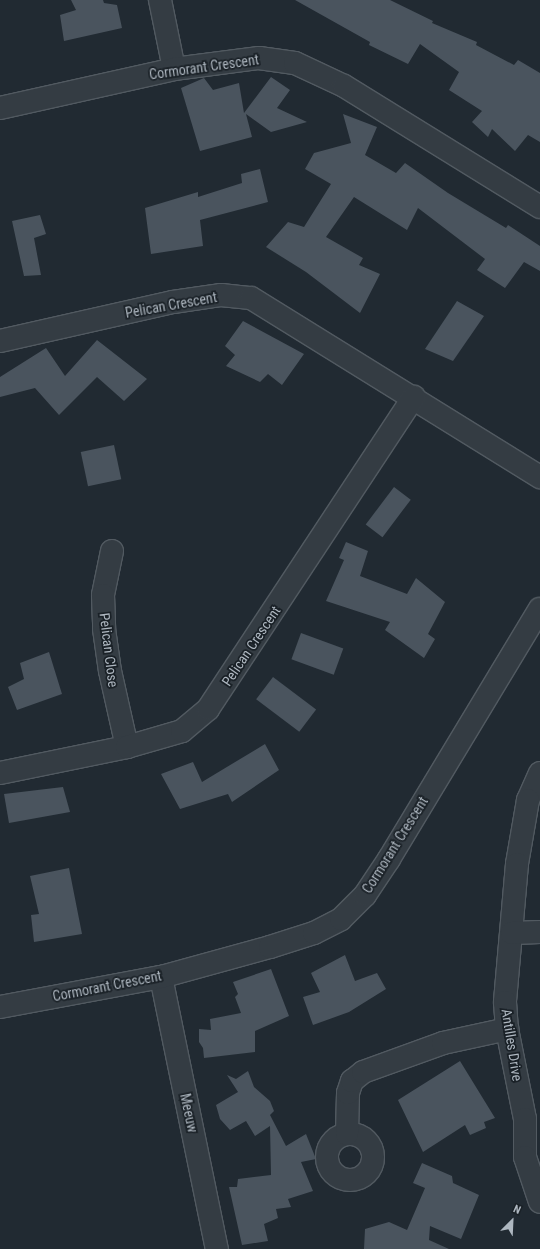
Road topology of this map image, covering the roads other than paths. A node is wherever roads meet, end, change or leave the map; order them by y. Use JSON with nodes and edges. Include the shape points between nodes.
{"nodes":[{"id":1,"x":160,"y":0,"type":"edge"},
{"id":2,"x":174,"y":69,"type":"junction"},
{"id":3,"x":0,"y":108,"type":"edge"},
{"id":4,"x":540,"y":207,"type":"edge"},
{"id":5,"x":0,"y":341,"type":"edge"},
{"id":6,"x":414,"y":397,"type":"junction"},
{"id":7,"x":540,"y":477,"type":"edge"},
{"id":8,"x":112,"y":551,"type":"dead end"},
{"id":9,"x":540,"y":609,"type":"edge"},
{"id":10,"x":127,"y":747,"type":"junction"},
{"id":11,"x":0,"y":773,"type":"edge"},
{"id":12,"x":540,"y":773,"type":"edge"},
{"id":13,"x":540,"y":932,"type":"edge"},
{"id":14,"x":512,"y":933,"type":"junction"},
{"id":15,"x":161,"y":976,"type":"junction"},
{"id":16,"x":0,"y":1007,"type":"edge"},
{"id":17,"x":507,"y":1029,"type":"junction"},
{"id":18,"x":347,"y":1134,"type":"dead end"},
{"id":19,"x":540,"y":1202,"type":"edge"},
{"id":20,"x":217,"y":1249,"type":"edge"}],
"edges":[{"from":1,"to":2,"type":"street"},
{"from":2,"to":3,"type":"street","name":"Cormorant Crescent"},
{"from":2,"to":4,"type":"street","name":"Cormorant Crescent","via":[[259,58],[296,63],[344,86]]},
{"from":5,"to":6,"type":"street","name":"Pelican Crescent","via":[[173,302],[221,295],[251,298]]},
{"from":6,"to":7,"type":"street","name":"Pelican Crescent"},
{"from":6,"to":10,"type":"street","name":"Pelican Crescent","via":[[208,709],[182,731]]},
{"from":8,"to":10,"type":"street","name":"Pelican Close","via":[[103,595],[104,629],[110,671]]},
{"from":9,"to":15,"type":"street","name":"Cormorant Crescent","via":[[385,865],[365,895],[341,919],[314,933],[270,947]]},
{"from":10,"to":11,"type":"street","name":"Pelican Crescent"},
{"from":12,"to":14,"type":"street","name":"Antilles Drive","via":[[528,800],[517,864]]},
{"from":13,"to":14,"type":"street"},
{"from":14,"to":17,"type":"street","name":"Antilles Drive","via":[[505,1002]]},
{"from":15,"to":16,"type":"street","name":"Cormorant Crescent"},
{"from":15,"to":20,"type":"street","name":"Meeuw"},
{"from":17,"to":18,"type":"street","via":[[443,1043],[363,1072],[352,1081],[348,1093]]},
{"from":17,"to":19,"type":"street","name":"Antilles Drive","via":[[525,1119],[526,1157]]}]}
